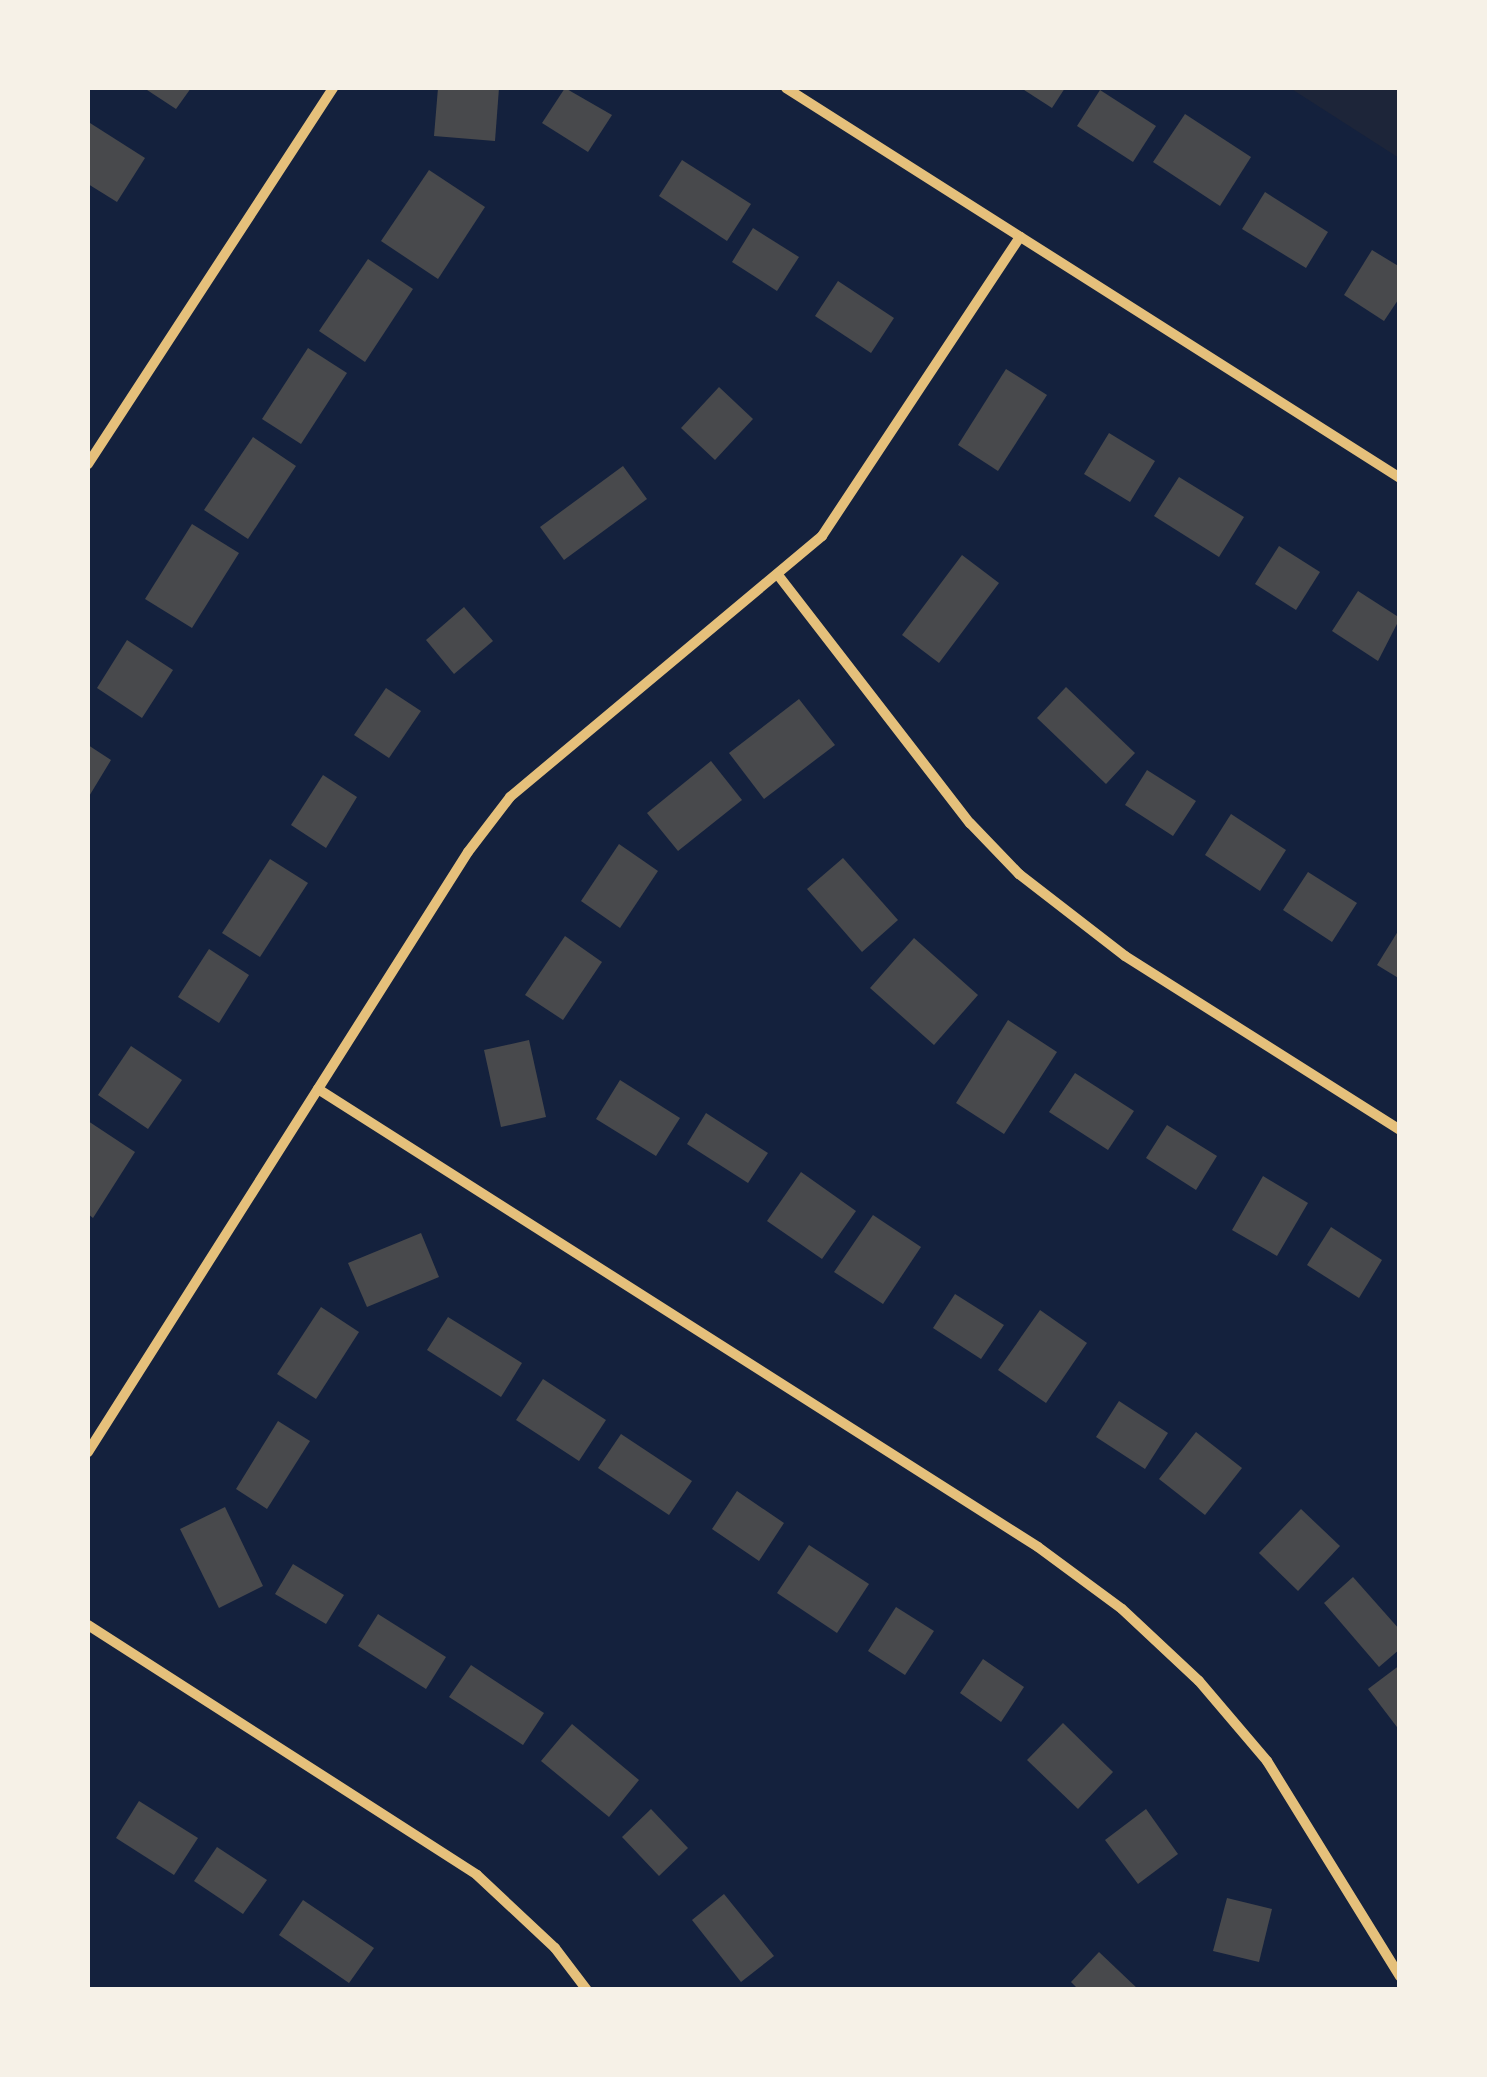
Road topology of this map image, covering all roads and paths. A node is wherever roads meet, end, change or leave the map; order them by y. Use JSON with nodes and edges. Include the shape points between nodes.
{"nodes":[{"id":1,"x":333,"y":88,"type":"edge"},
{"id":2,"x":786,"y":88,"type":"edge"},
{"id":3,"x":1020,"y":237,"type":"junction"},
{"id":4,"x":88,"y":464,"type":"edge"},
{"id":5,"x":1400,"y":478,"type":"edge"},
{"id":6,"x":778,"y":575,"type":"junction"},
{"id":7,"x":318,"y":1090,"type":"junction"},
{"id":8,"x":1400,"y":1130,"type":"edge"},
{"id":9,"x":88,"y":1452,"type":"edge"},
{"id":10,"x":88,"y":1625,"type":"edge"},
{"id":11,"x":1400,"y":1976,"type":"edge"},
{"id":12,"x":587,"y":1990,"type":"edge"}],
"edges":[{"from":1,"to":4,"type":"street"},
{"from":2,"to":3,"type":"street"},
{"from":3,"to":5,"type":"street"},
{"from":3,"to":6,"type":"street","via":[[853,498]]},
{"from":6,"to":7,"type":"street","via":[[510,797]]},
{"from":6,"to":8,"type":"street","via":[[970,823],[1018,874],[1125,956]]},
{"from":7,"to":9,"type":"street"},
{"from":7,"to":11,"type":"street","via":[[1038,1547],[1122,1610],[1199,1681],[1266,1762]]},
{"from":10,"to":12,"type":"street","via":[[477,1875],[555,1948]]}]}
